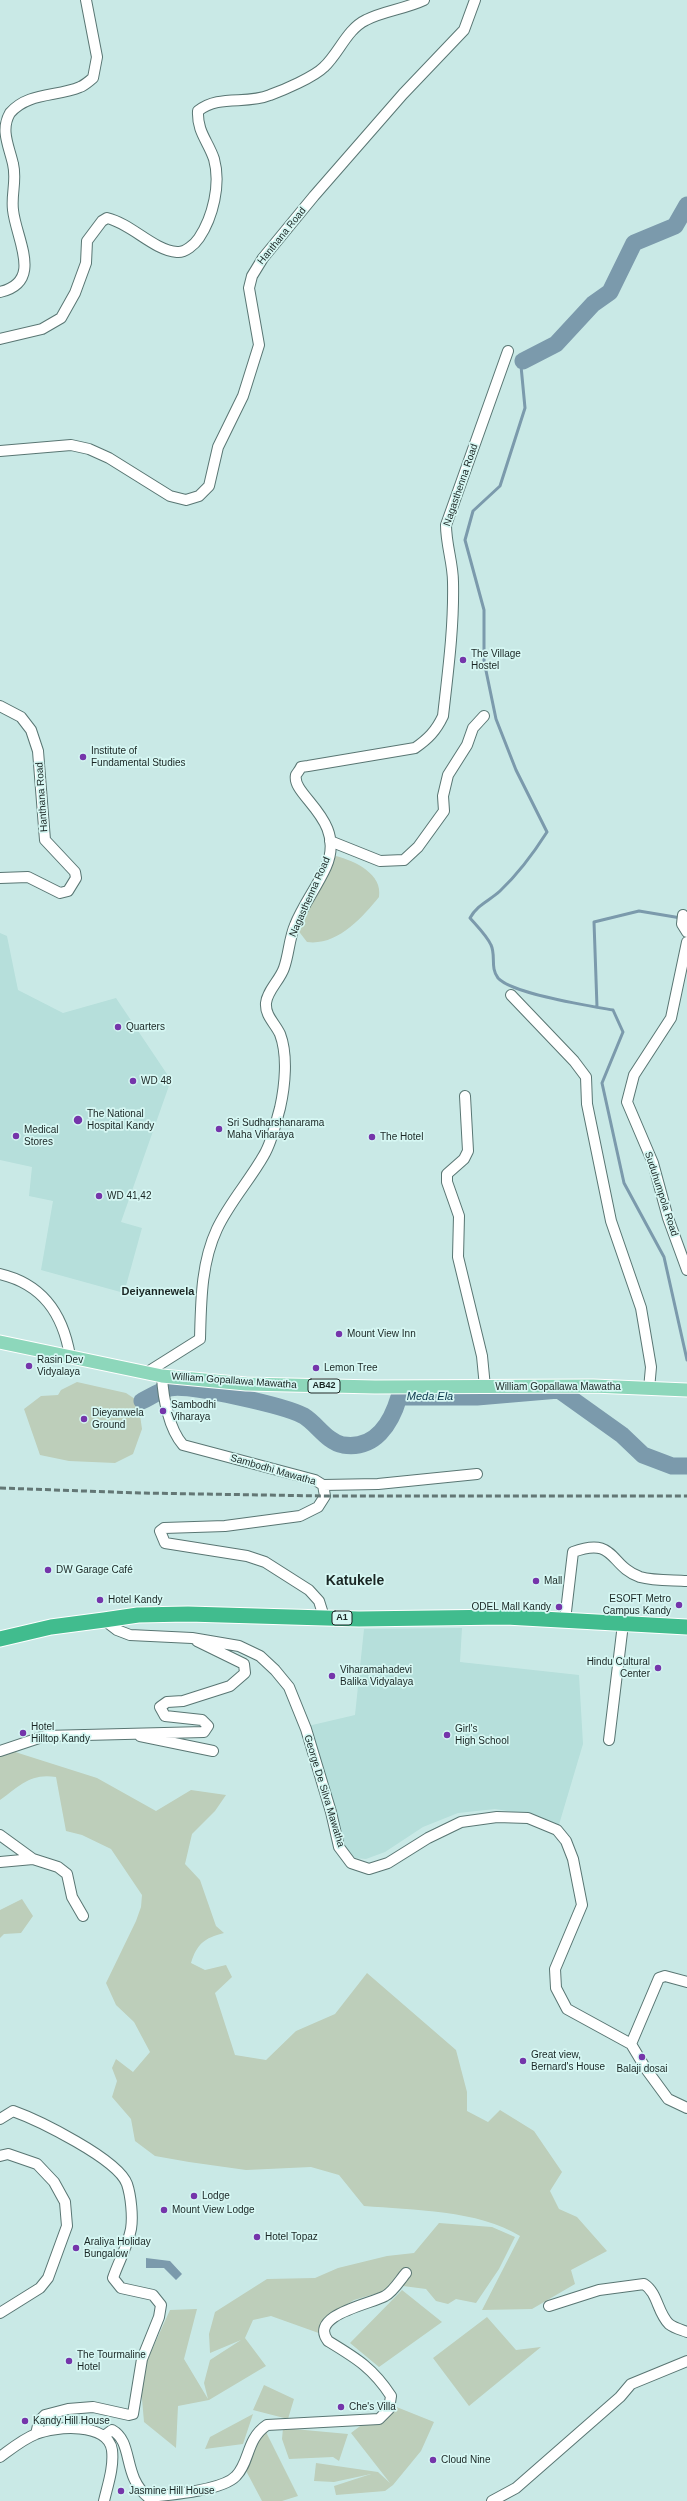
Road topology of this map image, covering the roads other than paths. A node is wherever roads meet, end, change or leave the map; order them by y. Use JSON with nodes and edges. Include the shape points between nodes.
{"nodes":[{"id":1,"x":86,"y":0,"type":"edge"},
{"id":2,"x":424,"y":0,"type":"edge"},
{"id":3,"x":475,"y":0,"type":"edge"},
{"id":4,"x":0,"y":292,"type":"edge"},
{"id":5,"x":0,"y":339,"type":"edge"},
{"id":6,"x":508,"y":350,"type":"dead end"},
{"id":7,"x":0,"y":451,"type":"edge"},
{"id":8,"x":0,"y":706,"type":"edge"},
{"id":9,"x":484,"y":716,"type":"dead end"},
{"id":10,"x":330,"y":841,"type":"junction"},
{"id":11,"x":0,"y":878,"type":"edge"},
{"id":12,"x":687,"y":942,"type":"edge"},
{"id":13,"x":684,"y":968,"type":"edge"},
{"id":14,"x":511,"y":995,"type":"dead end"},
{"id":15,"x":465,"y":1096,"type":"dead end"},
{"id":16,"x":687,"y":1270,"type":"edge"},
{"id":17,"x":0,"y":1274,"type":"edge"},
{"id":18,"x":0,"y":1342,"type":"edge"},
{"id":19,"x":70,"y":1356,"type":"junction"},
{"id":20,"x":146,"y":1373,"type":"junction"},
{"id":21,"x":162,"y":1380,"type":"junction"},
{"id":22,"x":485,"y":1387,"type":"junction"},
{"id":23,"x":651,"y":1389,"type":"junction"},
{"id":24,"x":687,"y":1390,"type":"edge"},
{"id":25,"x":477,"y":1474,"type":"dead end"},
{"id":26,"x":323,"y":1485,"type":"junction"},
{"id":27,"x":687,"y":1580,"type":"edge"},
{"id":28,"x":324,"y":1617,"type":"junction"},
{"id":29,"x":104,"y":1620,"type":"junction"},
{"id":30,"x":565,"y":1620,"type":"junction"},
{"id":31,"x":623,"y":1624,"type":"junction"},
{"id":32,"x":687,"y":1627,"type":"edge"},
{"id":33,"x":192,"y":1638,"type":"junction"},
{"id":34,"x":0,"y":1639,"type":"edge"},
{"id":35,"x":122,"y":1732,"type":"junction"},
{"id":36,"x":609,"y":1740,"type":"dead end"},
{"id":37,"x":0,"y":1751,"type":"edge"},
{"id":38,"x":213,"y":1751,"type":"dead end"},
{"id":39,"x":0,"y":1835,"type":"edge"},
{"id":40,"x":33,"y":1859,"type":"junction"},
{"id":41,"x":0,"y":1862,"type":"edge"},
{"id":42,"x":83,"y":1916,"type":"dead end"},
{"id":43,"x":687,"y":1982,"type":"edge"},
{"id":44,"x":631,"y":2044,"type":"junction"},
{"id":45,"x":687,"y":2108,"type":"edge"},
{"id":46,"x":0,"y":2119,"type":"edge"},
{"id":47,"x":0,"y":2155,"type":"edge"},
{"id":48,"x":406,"y":2273,"type":"dead end"},
{"id":49,"x":549,"y":2306,"type":"dead end"},
{"id":50,"x":0,"y":2312,"type":"edge"},
{"id":51,"x":687,"y":2332,"type":"edge"},
{"id":52,"x":687,"y":2361,"type":"edge"},
{"id":53,"x":36,"y":2434,"type":"junction"},
{"id":54,"x":104,"y":2436,"type":"junction"},
{"id":55,"x":0,"y":2457,"type":"edge"},
{"id":56,"x":104,"y":2501,"type":"edge"},
{"id":57,"x":492,"y":2501,"type":"edge"}],
"edges":[{"from":1,"to":4,"type":"street","via":[[97,57],[93,78],[81,87],[25,100],[10,112],[4,123],[4,139],[15,176],[12,209],[25,264],[24,274],[19,283]]},
{"from":2,"to":5,"type":"street","via":[[405,9],[366,20],[350,32],[341,49],[323,68],[269,96],[208,103],[198,111],[197,125],[214,159],[217,176],[208,224],[195,244],[179,253],[166,250],[121,221],[107,218],[86,241],[86,263],[75,293],[61,318],[42,329]]},
{"from":3,"to":7,"type":"street","name":"Hanthana Road","via":[[464,30],[403,94],[314,196],[263,258],[252,276],[249,288],[259,345],[243,396],[218,447],[210,486],[199,496],[186,500],[170,496],[109,458],[89,449],[71,445]]},
{"from":6,"to":10,"type":"street","name":"Nagasthenna Road","via":[[446,525],[454,613],[442,716],[437,729],[415,748],[301,768],[296,776],[297,783],[321,815]]},
{"from":8,"to":11,"type":"street","name":"Hanthana Road","via":[[21,717],[31,730],[39,762],[45,840],[75,872],[76,878],[68,891],[60,892],[28,877]]},
{"from":9,"to":10,"type":"street","via":[[473,728],[467,745],[448,775],[443,796],[444,811],[418,847],[404,860],[380,861]]},
{"from":10,"to":20,"type":"street","name":"Nagasthenna Road","via":[[326,867],[295,925],[284,967],[266,1002],[266,1012],[280,1034],[285,1059],[280,1107],[265,1154],[217,1228],[202,1288],[200,1339]]},
{"from":12,"to":13,"type":"street","name":"Suduhumpola Road"},
{"from":13,"to":16,"type":"street","name":"Suduhumpola Road","via":[[671,1018],[634,1075],[627,1102],[653,1163],[668,1218]]},
{"from":14,"to":23,"type":"street","via":[[586,1077],[588,1111],[611,1221],[641,1308],[651,1367]]},
{"from":15,"to":22,"type":"street","via":[[468,1151],[464,1159],[447,1174],[447,1182],[459,1216],[458,1257],[482,1356]]},
{"from":17,"to":19,"type":"street","via":[[24,1281],[42,1294],[64,1328]]},
{"from":18,"to":19,"type":"main road","name":"William Gopallawa Mawatha","number":"AB42"},
{"from":19,"to":20,"type":"main road","name":"William Gopallawa Mawatha","number":"AB42"},
{"from":20,"to":21,"type":"main road","name":"William Gopallawa Mawatha","number":"AB42"},
{"from":21,"to":22,"type":"main road","name":"William Gopallawa Mawatha","number":"AB42","via":[[301,1386]]},
{"from":21,"to":26,"type":"street","name":"Sambodhi Mawatha","via":[[177,1438],[183,1445],[315,1480]]},
{"from":22,"to":23,"type":"main road","name":"William Gopallawa Mawatha","number":"AB42","via":[[593,1386]]},
{"from":23,"to":24,"type":"main road","name":"William Gopallawa Mawatha","number":"AB42"},
{"from":25,"to":26,"type":"street","via":[[378,1484]]},
{"from":26,"to":28,"type":"street","name":"Sambodhi Mawatha","via":[[325,1496],[318,1507],[300,1516],[225,1526],[164,1528],[160,1531],[165,1543],[171,1546],[247,1556],[265,1562],[309,1590],[318,1601]]},
{"from":27,"to":30,"type":"street","via":[[640,1577],[606,1550],[596,1546],[573,1552]]},
{"from":28,"to":29,"type":"highway","number":"A1","via":[[188,1614],[138,1615]]},
{"from":28,"to":30,"type":"highway","number":"A1","via":[[506,1617]]},
{"from":29,"to":33,"type":"street","name":"George De Silva Mawatha","via":[[116,1630],[130,1635]]},
{"from":29,"to":34,"type":"highway","number":"A1","via":[[51,1627]]},
{"from":30,"to":31,"type":"highway","number":"A1"},
{"from":31,"to":32,"type":"highway","number":"A1"},
{"from":31,"to":36,"type":"street"},
{"from":33,"to":35,"type":"street","via":[[244,1664],[245,1673],[230,1686],[183,1701],[168,1702],[160,1707],[165,1716],[202,1720],[208,1726],[204,1732]]},
{"from":33,"to":44,"type":"street","name":"George De Silva Mawatha","via":[[239,1646],[260,1656],[289,1687],[316,1756],[339,1847],[351,1863],[369,1870],[388,1863],[428,1838],[461,1822],[497,1817],[528,1818],[557,1830],[566,1842],[573,1859],[582,1905],[555,1969],[556,1988],[567,2009]]},
{"from":35,"to":37,"type":"street","via":[[45,1736]]},
{"from":35,"to":38,"type":"street"},
{"from":39,"to":40,"type":"street"},
{"from":40,"to":41,"type":"street"},
{"from":40,"to":42,"type":"street","via":[[58,1867],[67,1874],[72,1897]]},
{"from":43,"to":44,"type":"street","via":[[665,1976],[659,1978]]},
{"from":44,"to":45,"type":"street","via":[[668,2099]]},
{"from":46,"to":53,"type":"street","via":[[13,2111],[36,2120],[104,2159],[115,2169],[126,2183],[131,2229],[113,2278],[120,2288],[153,2295],[161,2305],[159,2317],[142,2359],[133,2414],[93,2408],[68,2410],[45,2416],[39,2422]]},
{"from":47,"to":50,"type":"street","via":[[22,2158],[37,2164],[54,2182],[65,2202],[67,2226],[48,2278],[40,2288]]},
{"from":48,"to":54,"type":"street","via":[[387,2296],[343,2312],[329,2321],[324,2328],[324,2336],[328,2341],[365,2364],[380,2379],[391,2396],[389,2409],[379,2419],[267,2425],[258,2431],[236,2476],[222,2484],[159,2496],[148,2496],[138,2489],[120,2434],[112,2430]]},
{"from":49,"to":51,"type":"street","via":[[598,2290],[644,2284],[652,2289],[660,2311],[670,2325]]},
{"from":52,"to":57,"type":"street","via":[[631,2384],[620,2397],[516,2488]]},
{"from":53,"to":54,"type":"street","via":[[67,2428],[84,2429]]},
{"from":53,"to":55,"type":"street"},
{"from":54,"to":56,"type":"street","via":[[112,2448],[111,2472]]}]}
